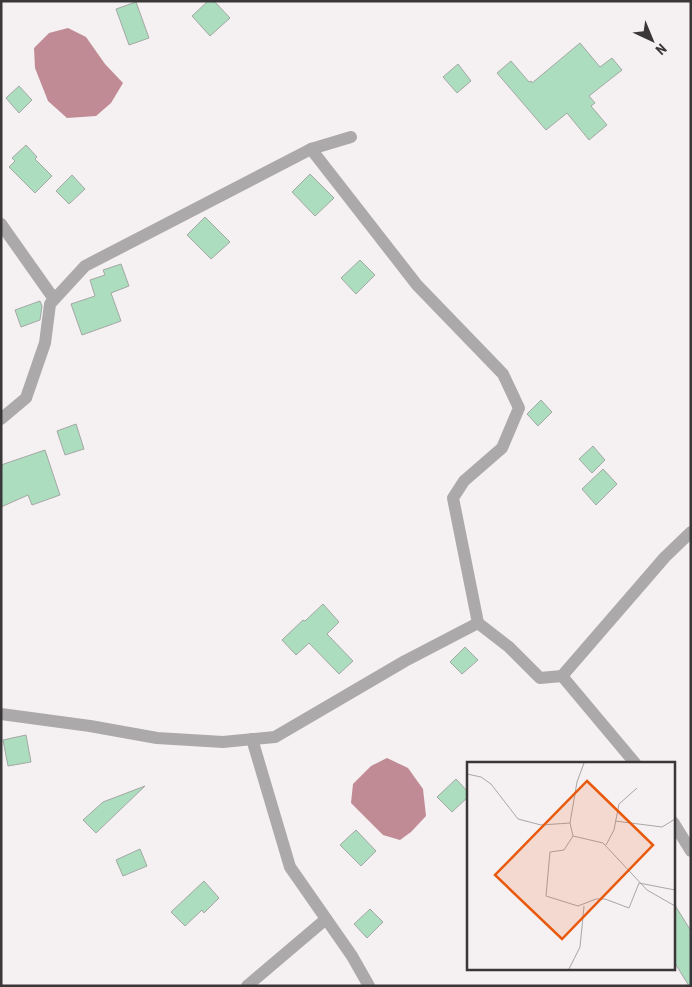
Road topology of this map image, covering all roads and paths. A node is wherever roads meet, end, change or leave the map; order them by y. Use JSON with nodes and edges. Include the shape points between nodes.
{"nodes":[{"id":1,"x":351,"y":137,"type":"dead end"},
{"id":2,"x":311,"y":149,"type":"junction"},
{"id":3,"x":1,"y":224,"type":"edge"},
{"id":4,"x":54,"y":299,"type":"junction"},
{"id":5,"x":1,"y":418,"type":"edge"},
{"id":6,"x":691,"y":532,"type":"edge"},
{"id":7,"x":478,"y":622,"type":"junction"},
{"id":8,"x":562,"y":676,"type":"junction"},
{"id":9,"x":1,"y":714,"type":"edge"},
{"id":10,"x":252,"y":739,"type":"junction"},
{"id":11,"x":634,"y":762,"type":"edge"},
{"id":12,"x":674,"y":824,"type":"edge"},
{"id":13,"x":691,"y":851,"type":"edge"},
{"id":14,"x":326,"y":918,"type":"junction"},
{"id":15,"x":248,"y":986,"type":"edge"},
{"id":16,"x":369,"y":986,"type":"edge"}],
"edges":[{"from":1,"to":2,"type":"street"},
{"from":2,"to":4,"type":"street","via":[[85,266]]},
{"from":2,"to":7,"type":"street","via":[[417,285],[502,374],[519,408],[502,448],[464,481],[454,498]]},
{"from":3,"to":4,"type":"street"},
{"from":4,"to":5,"type":"street","via":[[50,304],[45,343],[26,398]]},
{"from":6,"to":8,"type":"street","via":[[665,557]]},
{"from":7,"to":8,"type":"street","via":[[540,678]]},
{"from":7,"to":10,"type":"street","via":[[276,737]]},
{"from":8,"to":11,"type":"street"},
{"from":9,"to":10,"type":"street","via":[[157,738],[223,742]]},
{"from":10,"to":14,"type":"street","via":[[290,867]]},
{"from":12,"to":13,"type":"street"},
{"from":14,"to":15,"type":"street"},
{"from":14,"to":16,"type":"street"}]}
